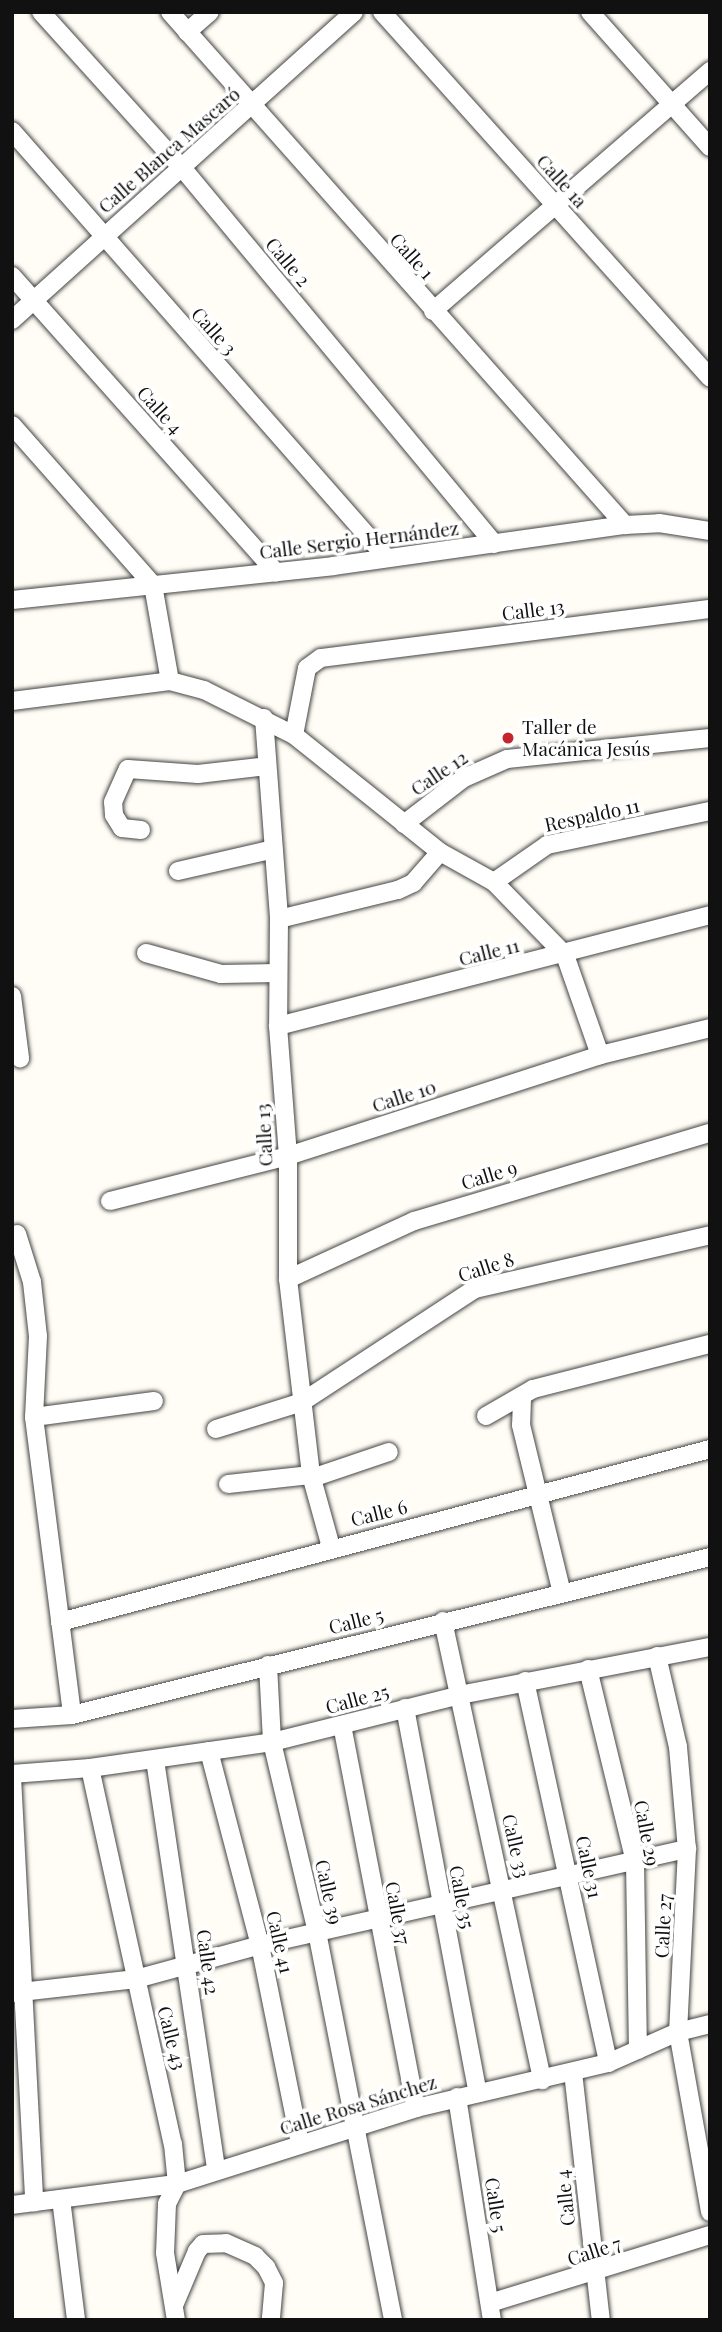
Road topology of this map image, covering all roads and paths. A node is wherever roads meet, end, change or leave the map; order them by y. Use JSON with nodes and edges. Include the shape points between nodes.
{"nodes":[{"id":1,"x":41,"y":12,"type":"edge"},
{"id":2,"x":170,"y":12,"type":"edge"},
{"id":3,"x":210,"y":12,"type":"edge"},
{"id":4,"x":354,"y":12,"type":"edge"},
{"id":5,"x":382,"y":12,"type":"edge"},
{"id":6,"x":590,"y":12,"type":"edge"},
{"id":7,"x":187,"y":32,"type":"junction"},
{"id":8,"x":710,"y":71,"type":"edge"},
{"id":9,"x":672,"y":103,"type":"junction"},
{"id":10,"x":251,"y":107,"type":"junction"},
{"id":11,"x":12,"y":131,"type":"edge"},
{"id":12,"x":710,"y":147,"type":"edge"},
{"id":13,"x":184,"y":170,"type":"junction"},
{"id":14,"x":554,"y":202,"type":"junction"},
{"id":15,"x":103,"y":237,"type":"junction"},
{"id":16,"x":12,"y":276,"type":"edge"},
{"id":17,"x":33,"y":300,"type":"junction"},
{"id":18,"x":433,"y":311,"type":"junction"},
{"id":19,"x":12,"y":320,"type":"edge"},
{"id":20,"x":710,"y":378,"type":"edge"},
{"id":21,"x":12,"y":425,"type":"edge"},
{"id":22,"x":625,"y":525,"type":"junction"},
{"id":23,"x":707,"y":527,"type":"edge"},
{"id":24,"x":495,"y":544,"type":"junction"},
{"id":25,"x":386,"y":557,"type":"junction"},
{"id":26,"x":276,"y":572,"type":"junction"},
{"id":27,"x":153,"y":585,"type":"junction"},
{"id":28,"x":15,"y":596,"type":"edge"},
{"id":29,"x":710,"y":609,"type":"edge"},
{"id":30,"x":170,"y":681,"type":"junction"},
{"id":31,"x":12,"y":701,"type":"edge"},
{"id":32,"x":264,"y":718,"type":"junction"},
{"id":33,"x":294,"y":735,"type":"junction"},
{"id":34,"x":710,"y":738,"type":"edge"},
{"id":35,"x":267,"y":766,"type":"junction"},
{"id":36,"x":710,"y":811,"type":"edge"},
{"id":37,"x":404,"y":824,"type":"junction"},
{"id":38,"x":141,"y":830,"type":"dead end"},
{"id":39,"x":274,"y":849,"type":"junction"},
{"id":40,"x":440,"y":852,"type":"junction"},
{"id":41,"x":178,"y":871,"type":"dead end"},
{"id":42,"x":494,"y":882,"type":"junction"},
{"id":43,"x":710,"y":915,"type":"edge"},
{"id":44,"x":279,"y":919,"type":"junction"},
{"id":45,"x":145,"y":953,"type":"dead end"},
{"id":46,"x":565,"y":955,"type":"junction"},
{"id":47,"x":278,"y":973,"type":"junction"},
{"id":48,"x":12,"y":996,"type":"edge"},
{"id":49,"x":278,"y":1026,"type":"junction"},
{"id":50,"x":710,"y":1028,"type":"edge"},
{"id":51,"x":600,"y":1055,"type":"junction"},
{"id":52,"x":20,"y":1058,"type":"dead end"},
{"id":53,"x":710,"y":1133,"type":"edge"},
{"id":54,"x":288,"y":1156,"type":"junction"},
{"id":55,"x":110,"y":1201,"type":"dead end"},
{"id":56,"x":17,"y":1234,"type":"dead end"},
{"id":57,"x":710,"y":1235,"type":"edge"},
{"id":58,"x":288,"y":1279,"type":"junction"},
{"id":59,"x":710,"y":1344,"type":"edge"},
{"id":60,"x":522,"y":1399,"type":"junction"},
{"id":61,"x":154,"y":1401,"type":"dead end"},
{"id":62,"x":302,"y":1402,"type":"junction"},
{"id":63,"x":486,"y":1416,"type":"dead end"},
{"id":64,"x":34,"y":1418,"type":"junction"},
{"id":65,"x":216,"y":1429,"type":"dead end"},
{"id":66,"x":710,"y":1449,"type":"edge"},
{"id":67,"x":389,"y":1452,"type":"dead end"},
{"id":68,"x":311,"y":1477,"type":"junction"},
{"id":69,"x":228,"y":1484,"type":"dead end"},
{"id":70,"x":536,"y":1494,"type":"junction"},
{"id":71,"x":331,"y":1547,"type":"junction"},
{"id":72,"x":710,"y":1557,"type":"edge"},
{"id":73,"x":562,"y":1593,"type":"junction"},
{"id":74,"x":443,"y":1621,"type":"junction"},
{"id":75,"x":61,"y":1622,"type":"junction"},
{"id":76,"x":710,"y":1647,"type":"edge"},
{"id":77,"x":657,"y":1656,"type":"junction"},
{"id":78,"x":268,"y":1665,"type":"junction"},
{"id":79,"x":588,"y":1669,"type":"junction"},
{"id":80,"x":525,"y":1681,"type":"junction"},
{"id":81,"x":460,"y":1695,"type":"junction"},
{"id":82,"x":405,"y":1709,"type":"junction"},
{"id":83,"x":72,"y":1715,"type":"junction"},
{"id":84,"x":12,"y":1719,"type":"edge"},
{"id":85,"x":342,"y":1725,"type":"junction"},
{"id":86,"x":272,"y":1742,"type":"junction"},
{"id":87,"x":209,"y":1751,"type":"junction"},
{"id":88,"x":155,"y":1760,"type":"junction"},
{"id":89,"x":90,"y":1768,"type":"junction"},
{"id":90,"x":12,"y":1775,"type":"edge"},
{"id":91,"x":687,"y":1849,"type":"junction"},
{"id":92,"x":635,"y":1862,"type":"junction"},
{"id":93,"x":570,"y":1875,"type":"junction"},
{"id":94,"x":504,"y":1891,"type":"junction"},
{"id":95,"x":442,"y":1905,"type":"junction"},
{"id":96,"x":377,"y":1919,"type":"junction"},
{"id":97,"x":317,"y":1932,"type":"junction"},
{"id":98,"x":260,"y":1945,"type":"junction"},
{"id":99,"x":188,"y":1965,"type":"junction"},
{"id":100,"x":135,"y":1979,"type":"junction"},
{"id":101,"x":17,"y":1992,"type":"edge"},
{"id":102,"x":710,"y":2024,"type":"edge"},
{"id":103,"x":678,"y":2032,"type":"junction"},
{"id":104,"x":638,"y":2050,"type":"junction"},
{"id":105,"x":608,"y":2063,"type":"junction"},
{"id":106,"x":573,"y":2072,"type":"junction"},
{"id":107,"x":541,"y":2080,"type":"junction"},
{"id":108,"x":478,"y":2092,"type":"junction"},
{"id":109,"x":457,"y":2097,"type":"junction"},
{"id":110,"x":416,"y":2108,"type":"junction"},
{"id":111,"x":356,"y":2127,"type":"junction"},
{"id":112,"x":300,"y":2144,"type":"junction"},
{"id":113,"x":216,"y":2170,"type":"junction"},
{"id":114,"x":177,"y":2184,"type":"junction"},
{"id":115,"x":61,"y":2199,"type":"junction"},
{"id":116,"x":34,"y":2202,"type":"junction"},
{"id":117,"x":12,"y":2205,"type":"edge"},
{"id":118,"x":710,"y":2212,"type":"edge"},
{"id":119,"x":710,"y":2235,"type":"edge"},
{"id":120,"x":594,"y":2273,"type":"junction"},
{"id":121,"x":176,"y":2311,"type":"edge"},
{"id":122,"x":491,"y":2311,"type":"edge"},
{"id":123,"x":76,"y":2320,"type":"edge"},
{"id":124,"x":271,"y":2320,"type":"edge"},
{"id":125,"x":393,"y":2320,"type":"edge"},
{"id":126,"x":601,"y":2320,"type":"edge"}],
"edges":[{"from":1,"to":13,"type":"street","name":"Calle 2"},
{"from":2,"to":7,"type":"street","name":"Calle 1"},
{"from":3,"to":7,"type":"street"},
{"from":4,"to":10,"type":"street","name":"Calle Blanca Mascaró"},
{"from":5,"to":14,"type":"street","name":"Calle 1a"},
{"from":6,"to":9,"type":"street"},
{"from":7,"to":10,"type":"street","name":"Calle 1"},
{"from":8,"to":9,"type":"street"},
{"from":9,"to":12,"type":"street"},
{"from":9,"to":14,"type":"street"},
{"from":10,"to":13,"type":"street","name":"Calle Blanca Mascaró"},
{"from":10,"to":18,"type":"street","name":"Calle 1"},
{"from":11,"to":15,"type":"street","name":"Calle 3"},
{"from":13,"to":15,"type":"street","name":"Calle Blanca Mascaró"},
{"from":13,"to":24,"type":"street","name":"Calle 2"},
{"from":14,"to":18,"type":"street"},
{"from":14,"to":20,"type":"street","name":"Calle 1a"},
{"from":15,"to":17,"type":"street","name":"Calle Blanca Mascaró"},
{"from":15,"to":25,"type":"street","name":"Calle 3"},
{"from":16,"to":17,"type":"street","name":"Calle 4"},
{"from":17,"to":19,"type":"street","name":"Calle Blanca Mascaró"},
{"from":17,"to":26,"type":"street","name":"Calle 4"},
{"from":18,"to":22,"type":"street","name":"Calle 1"},
{"from":21,"to":27,"type":"street"},
{"from":22,"to":23,"type":"street","name":"Calle Sergio Hernández"},
{"from":22,"to":24,"type":"street","name":"Calle Sergio Hernández"},
{"from":24,"to":25,"type":"street","name":"Calle Sergio Hernández"},
{"from":25,"to":26,"type":"street","name":"Calle Sergio Hernández"},
{"from":26,"to":27,"type":"street","name":"Calle Sergio Hernández"},
{"from":27,"to":28,"type":"street","name":"Calle Sergio Hernández"},
{"from":27,"to":30,"type":"street"},
{"from":29,"to":33,"type":"street","name":"Calle 13","via":[[321,658],[307,668]]},
{"from":30,"to":31,"type":"street"},
{"from":30,"to":32,"type":"street","via":[[204,690]]},
{"from":32,"to":33,"type":"street"},
{"from":32,"to":35,"type":"street","name":"Calle 13"},
{"from":33,"to":37,"type":"street"},
{"from":34,"to":37,"type":"street","name":"Calle 12","via":[[506,759],[464,778]]},
{"from":35,"to":38,"type":"street","via":[[198,774],[128,769],[113,802],[114,816],[122,828]]},
{"from":35,"to":39,"type":"street","name":"Calle 13"},
{"from":36,"to":42,"type":"street","name":"Respaldo 11","via":[[547,845]]},
{"from":37,"to":40,"type":"street"},
{"from":39,"to":41,"type":"street"},
{"from":39,"to":44,"type":"street","name":"Calle 13"},
{"from":40,"to":42,"type":"street"},
{"from":40,"to":44,"type":"street","via":[[413,883],[398,890]]},
{"from":42,"to":46,"type":"street"},
{"from":43,"to":46,"type":"street","name":"Calle 11"},
{"from":44,"to":47,"type":"street","name":"Calle 13"},
{"from":45,"to":47,"type":"street","via":[[221,974]]},
{"from":46,"to":49,"type":"street","name":"Calle 11"},
{"from":46,"to":51,"type":"street"},
{"from":47,"to":49,"type":"street","name":"Calle 13"},
{"from":48,"to":52,"type":"street"},
{"from":49,"to":54,"type":"street","name":"Calle 13"},
{"from":50,"to":51,"type":"street","name":"Calle 10"},
{"from":51,"to":54,"type":"street","name":"Calle 10"},
{"from":53,"to":58,"type":"street","name":"Calle 9","via":[[414,1221]]},
{"from":54,"to":55,"type":"street","name":"Calle 10"},
{"from":54,"to":58,"type":"street","name":"Calle 13"},
{"from":56,"to":64,"type":"street","via":[[32,1282],[38,1336]]},
{"from":57,"to":62,"type":"street","name":"Calle 8","via":[[475,1289]]},
{"from":58,"to":62,"type":"street","name":"Calle 13"},
{"from":59,"to":60,"type":"street","via":[[533,1389]]},
{"from":60,"to":63,"type":"street"},
{"from":60,"to":70,"type":"street","via":[[519,1412]]},
{"from":61,"to":64,"type":"street"},
{"from":62,"to":65,"type":"street","name":"Calle 8","via":[[277,1414]]},
{"from":62,"to":68,"type":"street","name":"Calle 13"},
{"from":64,"to":75,"type":"street"},
{"from":66,"to":70,"type":"street","name":"Calle 6"},
{"from":67,"to":68,"type":"street"},
{"from":68,"to":69,"type":"street"},
{"from":68,"to":71,"type":"street","name":"Calle 13"},
{"from":70,"to":71,"type":"street","name":"Calle 6"},
{"from":70,"to":73,"type":"street"},
{"from":71,"to":75,"type":"street","name":"Calle 6"},
{"from":72,"to":73,"type":"street","name":"Calle 5"},
{"from":73,"to":74,"type":"street","name":"Calle 5"},
{"from":74,"to":78,"type":"street","name":"Calle 5"},
{"from":74,"to":81,"type":"street","name":"Calle 33"},
{"from":75,"to":83,"type":"street"},
{"from":76,"to":77,"type":"street","name":"Calle 25"},
{"from":77,"to":79,"type":"street","name":"Calle 25"},
{"from":77,"to":91,"type":"street","name":"Calle 27","via":[[678,1747]]},
{"from":78,"to":83,"type":"street","name":"Calle 5"},
{"from":78,"to":86,"type":"street","name":"Calle 39"},
{"from":79,"to":80,"type":"street","name":"Calle 25"},
{"from":79,"to":92,"type":"street","name":"Calle 29"},
{"from":80,"to":81,"type":"street","name":"Calle 25"},
{"from":80,"to":93,"type":"street","name":"Calle 31"},
{"from":81,"to":82,"type":"street","name":"Calle 25"},
{"from":81,"to":94,"type":"street","name":"Calle 33"},
{"from":82,"to":85,"type":"street","name":"Calle 25"},
{"from":82,"to":95,"type":"street","name":"Calle 35"},
{"from":83,"to":84,"type":"street","name":"Calle 5"},
{"from":85,"to":86,"type":"street","name":"Calle 25"},
{"from":85,"to":96,"type":"street","name":"Calle 37"},
{"from":86,"to":87,"type":"street","name":"Calle 25"},
{"from":86,"to":97,"type":"street","name":"Calle 39"},
{"from":87,"to":88,"type":"street","name":"Calle 25"},
{"from":87,"to":98,"type":"street","name":"Calle 41"},
{"from":88,"to":89,"type":"street","name":"Calle 25"},
{"from":88,"to":99,"type":"street","name":"Calle 42"},
{"from":89,"to":90,"type":"street","name":"Calle 25"},
{"from":89,"to":100,"type":"street","name":"Calle 43"},
{"from":90,"to":101,"type":"street"},
{"from":91,"to":92,"type":"street"},
{"from":91,"to":103,"type":"street","name":"Calle 27"},
{"from":92,"to":93,"type":"street"},
{"from":92,"to":104,"type":"street","name":"Calle 29"},
{"from":93,"to":94,"type":"street"},
{"from":93,"to":105,"type":"street","name":"Calle 31"},
{"from":94,"to":95,"type":"street"},
{"from":94,"to":107,"type":"street","name":"Calle 33"},
{"from":95,"to":96,"type":"street"},
{"from":95,"to":108,"type":"street","name":"Calle 35"},
{"from":96,"to":97,"type":"street"},
{"from":96,"to":110,"type":"street","name":"Calle 37"},
{"from":97,"to":98,"type":"street"},
{"from":97,"to":111,"type":"street","name":"Calle 39"},
{"from":98,"to":99,"type":"street"},
{"from":98,"to":112,"type":"street","name":"Calle 41"},
{"from":99,"to":100,"type":"street"},
{"from":99,"to":113,"type":"street","name":"Calle 42"},
{"from":100,"to":101,"type":"street"},
{"from":100,"to":114,"type":"street","name":"Calle 43","via":[[163,2088]]},
{"from":101,"to":116,"type":"street"},
{"from":102,"to":103,"type":"street","name":"Calle Rosa Sánchez"},
{"from":103,"to":104,"type":"street","name":"Calle Rosa Sánchez"},
{"from":103,"to":118,"type":"street"},
{"from":104,"to":105,"type":"street","name":"Calle Rosa Sánchez"},
{"from":105,"to":106,"type":"street","name":"Calle Rosa Sánchez"},
{"from":106,"to":107,"type":"street","name":"Calle Rosa Sánchez"},
{"from":106,"to":120,"type":"street","name":"Calle 4"},
{"from":107,"to":108,"type":"street","name":"Calle Rosa Sánchez"},
{"from":108,"to":109,"type":"street","name":"Calle Rosa Sánchez"},
{"from":109,"to":110,"type":"street","name":"Calle Rosa Sánchez"},
{"from":109,"to":122,"type":"street","name":"Calle 5"},
{"from":110,"to":111,"type":"street","name":"Calle Rosa Sánchez"},
{"from":111,"to":112,"type":"street","name":"Calle Rosa Sánchez"},
{"from":111,"to":125,"type":"street","name":"Calle 39"},
{"from":112,"to":113,"type":"street","name":"Calle Rosa Sánchez"},
{"from":113,"to":114,"type":"street","name":"Calle Rosa Sánchez"},
{"from":114,"to":115,"type":"street","name":"Calle Rosa Sánchez"},
{"from":114,"to":121,"type":"street","name":"Calle 43","via":[[167,2204],[165,2253]]},
{"from":115,"to":116,"type":"street","name":"Calle Rosa Sánchez"},
{"from":115,"to":123,"type":"street"},
{"from":116,"to":117,"type":"street","name":"Calle Rosa Sánchez"},
{"from":119,"to":120,"type":"street","name":"Calle 7"},
{"from":120,"to":122,"type":"street","name":"Calle 7"},
{"from":120,"to":126,"type":"street","name":"Calle 4"},
{"from":121,"to":124,"type":"street","via":[[197,2251],[203,2244],[226,2243],[255,2256],[266,2267],[274,2283]]}]}
